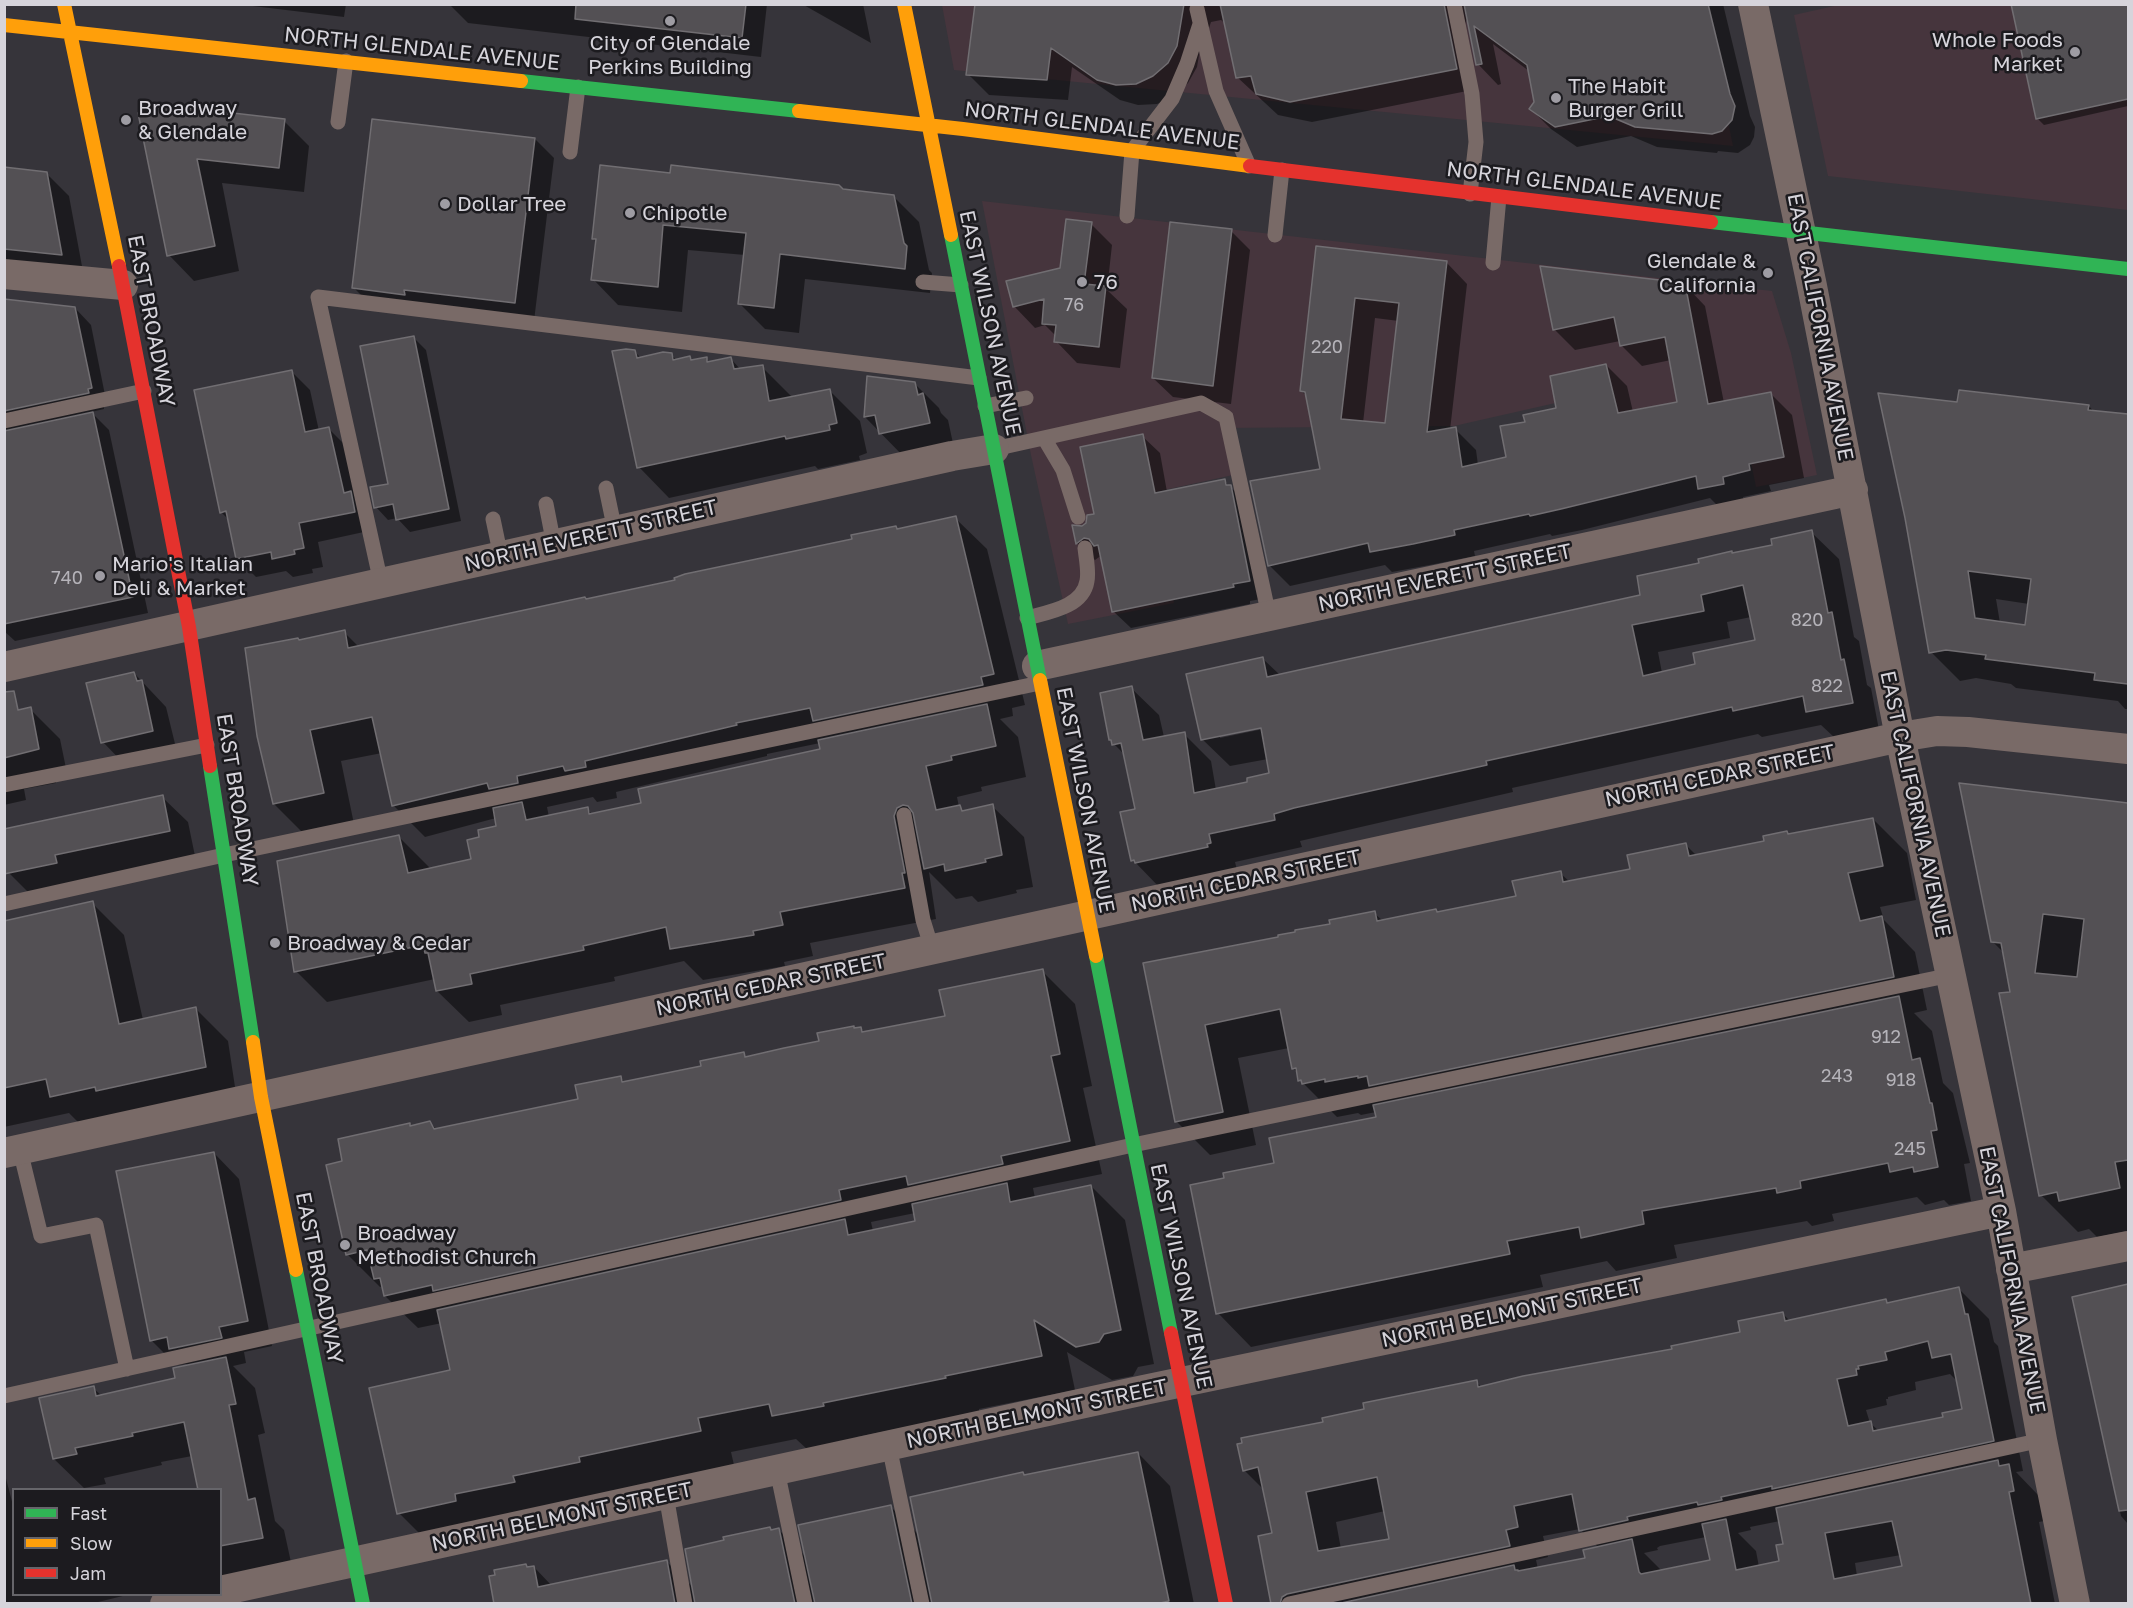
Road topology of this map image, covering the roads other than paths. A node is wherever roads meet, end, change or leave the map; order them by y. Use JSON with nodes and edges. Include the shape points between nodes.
{"nodes":[{"id":1,"x":64,"y":4,"type":"edge"},
{"id":2,"x":904,"y":4,"type":"edge"},
{"id":3,"x":1454,"y":4,"type":"edge"},
{"id":4,"x":1753,"y":4,"type":"edge"},
{"id":5,"x":4,"y":25,"type":"edge"},
{"id":6,"x":70,"y":32,"type":"junction"},
{"id":7,"x":346,"y":61,"type":"junction"},
{"id":8,"x":578,"y":87,"type":"junction"},
{"id":9,"x":338,"y":122,"type":"dead end"},
{"id":10,"x":929,"y":125,"type":"junction"},
{"id":11,"x":1132,"y":151,"type":"junction"},
{"id":12,"x":570,"y":152,"type":"dead end"},
{"id":13,"x":1249,"y":166,"type":"junction"},
{"id":14,"x":1282,"y":170,"type":"junction"},
{"id":15,"x":1470,"y":194,"type":"junction"},
{"id":16,"x":1499,"y":197,"type":"junction"},
{"id":17,"x":1127,"y":216,"type":"dead end"},
{"id":18,"x":1801,"y":233,"type":"junction"},
{"id":19,"x":1275,"y":235,"type":"dead end"},
{"id":20,"x":1492,"y":262,"type":"dead end"},
{"id":21,"x":2128,"y":269,"type":"edge"},
{"id":22,"x":4,"y":274,"type":"edge"},
{"id":23,"x":923,"y":282,"type":"dead end"},
{"id":24,"x":123,"y":285,"type":"junction"},
{"id":25,"x":961,"y":285,"type":"junction"},
{"id":26,"x":979,"y":378,"type":"junction"},
{"id":27,"x":144,"y":391,"type":"junction"},
{"id":28,"x":1026,"y":398,"type":"dead end"},
{"id":29,"x":985,"y":406,"type":"junction"},
{"id":30,"x":4,"y":421,"type":"edge"},
{"id":31,"x":1044,"y":438,"type":"junction"},
{"id":32,"x":994,"y":449,"type":"junction"},
{"id":33,"x":606,"y":488,"type":"dead end"},
{"id":34,"x":1853,"y":490,"type":"junction"},
{"id":35,"x":546,"y":504,"type":"dead end"},
{"id":36,"x":1078,"y":517,"type":"dead end"},
{"id":37,"x":493,"y":519,"type":"dead end"},
{"id":38,"x":615,"y":531,"type":"junction"},
{"id":39,"x":554,"y":545,"type":"junction"},
{"id":40,"x":1085,"y":548,"type":"dead end"},
{"id":41,"x":501,"y":557,"type":"junction"},
{"id":42,"x":381,"y":583,"type":"junction"},
{"id":43,"x":1269,"y":616,"type":"junction"},
{"id":44,"x":1028,"y":618,"type":"junction"},
{"id":45,"x":189,"y":627,"type":"junction"},
{"id":46,"x":4,"y":666,"type":"edge"},
{"id":47,"x":1039,"y":674,"type":"junction"},
{"id":48,"x":1900,"y":737,"type":"junction"},
{"id":49,"x":207,"y":745,"type":"junction"},
{"id":50,"x":2128,"y":749,"type":"edge"},
{"id":51,"x":4,"y":784,"type":"edge"},
{"id":52,"x":904,"y":815,"type":"dead end"},
{"id":53,"x":224,"y":855,"type":"junction"},
{"id":54,"x":4,"y":904,"type":"edge"},
{"id":55,"x":1087,"y":915,"type":"junction"},
{"id":56,"x":932,"y":949,"type":"junction"},
{"id":57,"x":1951,"y":975,"type":"junction"},
{"id":58,"x":261,"y":1097,"type":"junction"},
{"id":59,"x":1133,"y":1145,"type":"junction"},
{"id":60,"x":12,"y":1152,"type":"edge"},
{"id":61,"x":2001,"y":1211,"type":"junction"},
{"id":62,"x":2128,"y":1246,"type":"edge"},
{"id":63,"x":2011,"y":1269,"type":"junction"},
{"id":64,"x":308,"y":1329,"type":"junction"},
{"id":65,"x":127,"y":1369,"type":"junction"},
{"id":66,"x":1182,"y":1382,"type":"junction"},
{"id":67,"x":4,"y":1396,"type":"edge"},
{"id":68,"x":2042,"y":1440,"type":"junction"},
{"id":69,"x":889,"y":1446,"type":"junction"},
{"id":70,"x":777,"y":1470,"type":"junction"},
{"id":71,"x":666,"y":1494,"type":"junction"},
{"id":72,"x":355,"y":1563,"type":"junction"},
{"id":73,"x":222,"y":1592,"type":"edge"},
{"id":74,"x":199,"y":1596,"type":"edge"},
{"id":75,"x":165,"y":1604,"type":"edge"},
{"id":76,"x":363,"y":1604,"type":"edge"},
{"id":77,"x":685,"y":1604,"type":"edge"},
{"id":78,"x":805,"y":1604,"type":"edge"},
{"id":79,"x":922,"y":1604,"type":"edge"},
{"id":80,"x":1226,"y":1604,"type":"edge"},
{"id":81,"x":1289,"y":1604,"type":"edge"},
{"id":82,"x":2075,"y":1604,"type":"edge"}],
"edges":[{"from":1,"to":6,"type":"main road","name":"EAST BROADWAY"},
{"from":2,"to":10,"type":"main road","name":"EAST WILSON AVENUE"},
{"from":3,"to":15,"type":"lane","via":[[1475,127]]},
{"from":4,"to":18,"type":"street","name":"EAST CALIFORNIA AVENUE"},
{"from":5,"to":6,"type":"main road","name":"NORTH GLENDALE AVENUE"},
{"from":6,"to":7,"type":"main road","name":"NORTH GLENDALE AVENUE"},
{"from":6,"to":24,"type":"main road","name":"EAST BROADWAY"},
{"from":7,"to":8,"type":"main road","name":"NORTH GLENDALE AVENUE"},
{"from":7,"to":9,"type":"lane"},
{"from":8,"to":10,"type":"main road","name":"NORTH GLENDALE AVENUE"},
{"from":8,"to":12,"type":"lane"},
{"from":10,"to":11,"type":"main road","name":"NORTH GLENDALE AVENUE"},
{"from":10,"to":25,"type":"main road","name":"EAST WILSON AVENUE"},
{"from":11,"to":13,"type":"main road","name":"NORTH GLENDALE AVENUE"},
{"from":11,"to":13,"type":"lane","via":[[1172,99],[1187,64],[1199,16],[1216,91]]},
{"from":11,"to":17,"type":"lane"},
{"from":13,"to":14,"type":"main road","name":"NORTH GLENDALE AVENUE"},
{"from":14,"to":15,"type":"main road","name":"NORTH GLENDALE AVENUE"},
{"from":14,"to":19,"type":"lane"},
{"from":15,"to":16,"type":"main road","name":"NORTH GLENDALE AVENUE"},
{"from":16,"to":18,"type":"main road","name":"NORTH GLENDALE AVENUE"},
{"from":16,"to":20,"type":"lane"},
{"from":18,"to":21,"type":"main road","name":"NORTH GLENDALE AVENUE"},
{"from":18,"to":34,"type":"street","name":"EAST CALIFORNIA AVENUE"},
{"from":22,"to":24,"type":"street"},
{"from":23,"to":25,"type":"lane"},
{"from":24,"to":27,"type":"main road","name":"EAST BROADWAY"},
{"from":25,"to":26,"type":"main road","name":"EAST WILSON AVENUE"},
{"from":26,"to":29,"type":"main road","name":"EAST WILSON AVENUE"},
{"from":26,"to":42,"type":"lane","via":[[318,297]]},
{"from":27,"to":30,"type":"lane"},
{"from":27,"to":45,"type":"main road","name":"EAST BROADWAY"},
{"from":28,"to":29,"type":"lane"},
{"from":29,"to":32,"type":"main road","name":"EAST WILSON AVENUE"},
{"from":31,"to":32,"type":"lane"},
{"from":31,"to":36,"type":"lane","via":[[1063,470]]},
{"from":31,"to":43,"type":"lane","via":[[1201,403],[1226,417]]},
{"from":32,"to":38,"type":"street","name":"NORTH EVERETT STREET"},
{"from":32,"to":44,"type":"main road","name":"EAST WILSON AVENUE"},
{"from":33,"to":38,"type":"lane"},
{"from":34,"to":43,"type":"street","name":"NORTH EVERETT STREET"},
{"from":34,"to":48,"type":"street","name":"EAST CALIFORNIA AVENUE"},
{"from":35,"to":39,"type":"lane"},
{"from":37,"to":41,"type":"lane"},
{"from":38,"to":39,"type":"street","name":"NORTH EVERETT STREET"},
{"from":39,"to":41,"type":"street","name":"NORTH EVERETT STREET"},
{"from":40,"to":44,"type":"lane","via":[[1087,581],[1080,598],[1055,611]]},
{"from":41,"to":42,"type":"street","name":"NORTH EVERETT STREET"},
{"from":42,"to":45,"type":"street","name":"NORTH EVERETT STREET"},
{"from":43,"to":47,"type":"street","name":"NORTH EVERETT STREET"},
{"from":44,"to":47,"type":"main road","name":"EAST WILSON AVENUE"},
{"from":45,"to":46,"type":"street","name":"NORTH EVERETT STREET"},
{"from":45,"to":49,"type":"main road","name":"EAST BROADWAY"},
{"from":47,"to":53,"type":"lane"},
{"from":47,"to":55,"type":"main road","name":"EAST WILSON AVENUE"},
{"from":48,"to":50,"type":"street","name":"NORTH CEDAR STREET","via":[[1937,731],[1968,732]]},
{"from":48,"to":55,"type":"street","name":"NORTH CEDAR STREET"},
{"from":48,"to":57,"type":"street","name":"EAST CALIFORNIA AVENUE"},
{"from":49,"to":51,"type":"lane"},
{"from":49,"to":53,"type":"main road","name":"EAST BROADWAY"},
{"from":52,"to":56,"type":"lane"},
{"from":53,"to":54,"type":"lane"},
{"from":53,"to":58,"type":"main road","name":"EAST BROADWAY"},
{"from":55,"to":56,"type":"street","name":"NORTH CEDAR STREET"},
{"from":55,"to":59,"type":"main road","name":"EAST WILSON AVENUE"},
{"from":56,"to":58,"type":"street","name":"NORTH CEDAR STREET"},
{"from":57,"to":59,"type":"lane"},
{"from":57,"to":61,"type":"street","name":"EAST CALIFORNIA AVENUE"},
{"from":58,"to":60,"type":"street","name":"NORTH CEDAR STREET"},
{"from":58,"to":64,"type":"main road","name":"EAST BROADWAY"},
{"from":59,"to":64,"type":"lane"},
{"from":59,"to":66,"type":"main road","name":"EAST WILSON AVENUE"},
{"from":60,"to":65,"type":"lane","via":[[41,1236],[96,1224]]},
{"from":61,"to":63,"type":"street","name":"EAST CALIFORNIA AVENUE"},
{"from":61,"to":66,"type":"street","name":"NORTH BELMONT STREET"},
{"from":62,"to":63,"type":"street"},
{"from":63,"to":68,"type":"street","name":"EAST CALIFORNIA AVENUE"},
{"from":64,"to":65,"type":"lane"},
{"from":64,"to":72,"type":"main road","name":"EAST BROADWAY"},
{"from":65,"to":67,"type":"lane"},
{"from":66,"to":69,"type":"street","name":"NORTH BELMONT STREET"},
{"from":66,"to":80,"type":"main road","name":"EAST WILSON AVENUE"},
{"from":68,"to":81,"type":"lane"},
{"from":68,"to":82,"type":"street","name":"EAST CALIFORNIA AVENUE"},
{"from":69,"to":70,"type":"street","name":"NORTH BELMONT STREET"},
{"from":69,"to":79,"type":"lane"},
{"from":70,"to":71,"type":"street","name":"NORTH BELMONT STREET"},
{"from":70,"to":78,"type":"lane"},
{"from":71,"to":72,"type":"street","name":"NORTH BELMONT STREET"},
{"from":71,"to":77,"type":"lane"},
{"from":72,"to":73,"type":"street","name":"NORTH BELMONT STREET"},
{"from":72,"to":76,"type":"main road","name":"EAST BROADWAY"},
{"from":74,"to":75,"type":"street"}]}
